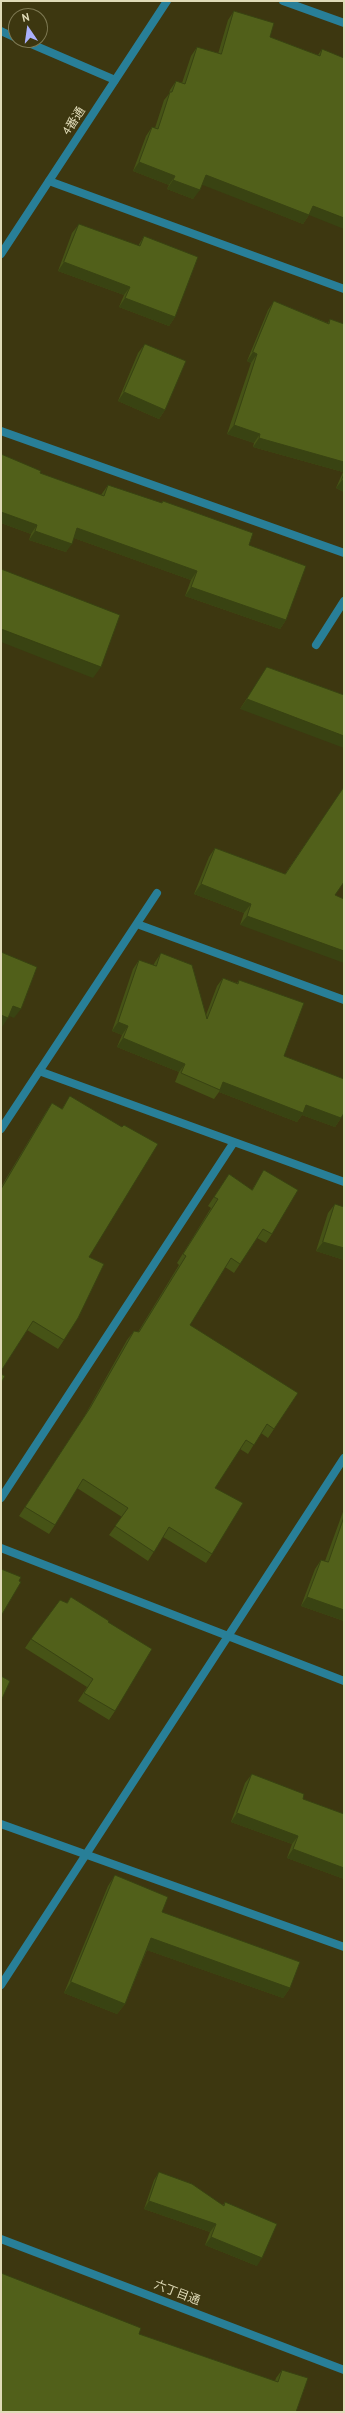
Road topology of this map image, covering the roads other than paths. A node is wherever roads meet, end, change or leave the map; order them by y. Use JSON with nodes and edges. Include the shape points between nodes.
{"nodes":[{"id":1,"x":167,"y":1,"type":"edge"},
{"id":2,"x":283,"y":1,"type":"edge"},
{"id":3,"x":344,"y":23,"type":"edge"},
{"id":4,"x":41,"y":48,"type":"edge"},
{"id":5,"x":115,"y":80,"type":"junction"},
{"id":6,"x":49,"y":181,"type":"junction"},
{"id":7,"x":1,"y":254,"type":"edge"},
{"id":8,"x":344,"y":289,"type":"edge"},
{"id":9,"x":1,"y":431,"type":"edge"},
{"id":10,"x":344,"y":553,"type":"edge"},
{"id":11,"x":344,"y":601,"type":"edge"},
{"id":12,"x":316,"y":644,"type":"dead end"},
{"id":13,"x":157,"y":893,"type":"dead end"},
{"id":14,"x":136,"y":924,"type":"junction"},
{"id":15,"x":344,"y":1000,"type":"edge"},
{"id":16,"x":39,"y":1072,"type":"junction"},
{"id":17,"x":1,"y":1129,"type":"edge"},
{"id":18,"x":234,"y":1142,"type":"junction"},
{"id":19,"x":344,"y":1182,"type":"edge"},
{"id":20,"x":344,"y":1458,"type":"edge"},
{"id":21,"x":1,"y":1498,"type":"edge"},
{"id":22,"x":1,"y":1548,"type":"edge"},
{"id":23,"x":228,"y":1636,"type":"junction"},
{"id":24,"x":344,"y":1681,"type":"edge"},
{"id":25,"x":1,"y":1824,"type":"edge"},
{"id":26,"x":85,"y":1856,"type":"junction"},
{"id":27,"x":344,"y":1948,"type":"edge"},
{"id":28,"x":1,"y":1985,"type":"edge"},
{"id":29,"x":1,"y":2239,"type":"edge"},
{"id":30,"x":344,"y":2370,"type":"edge"}],
"edges":[{"from":1,"to":5,"type":"street","name":"4番通"},
{"from":2,"to":3,"type":"street"},
{"from":4,"to":5,"type":"street"},
{"from":5,"to":6,"type":"street","name":"4番通"},
{"from":6,"to":7,"type":"street","name":"4番通"},
{"from":6,"to":8,"type":"street"},
{"from":9,"to":10,"type":"street"},
{"from":11,"to":12,"type":"street"},
{"from":13,"to":14,"type":"street"},
{"from":14,"to":15,"type":"street"},
{"from":14,"to":16,"type":"street"},
{"from":16,"to":17,"type":"street"},
{"from":16,"to":18,"type":"street"},
{"from":18,"to":19,"type":"street"},
{"from":18,"to":21,"type":"street"},
{"from":20,"to":23,"type":"street"},
{"from":22,"to":23,"type":"street"},
{"from":23,"to":24,"type":"street"},
{"from":23,"to":26,"type":"street"},
{"from":25,"to":26,"type":"street"},
{"from":26,"to":27,"type":"street"},
{"from":26,"to":28,"type":"street"},
{"from":29,"to":30,"type":"street","name":"六丁目通"}]}
